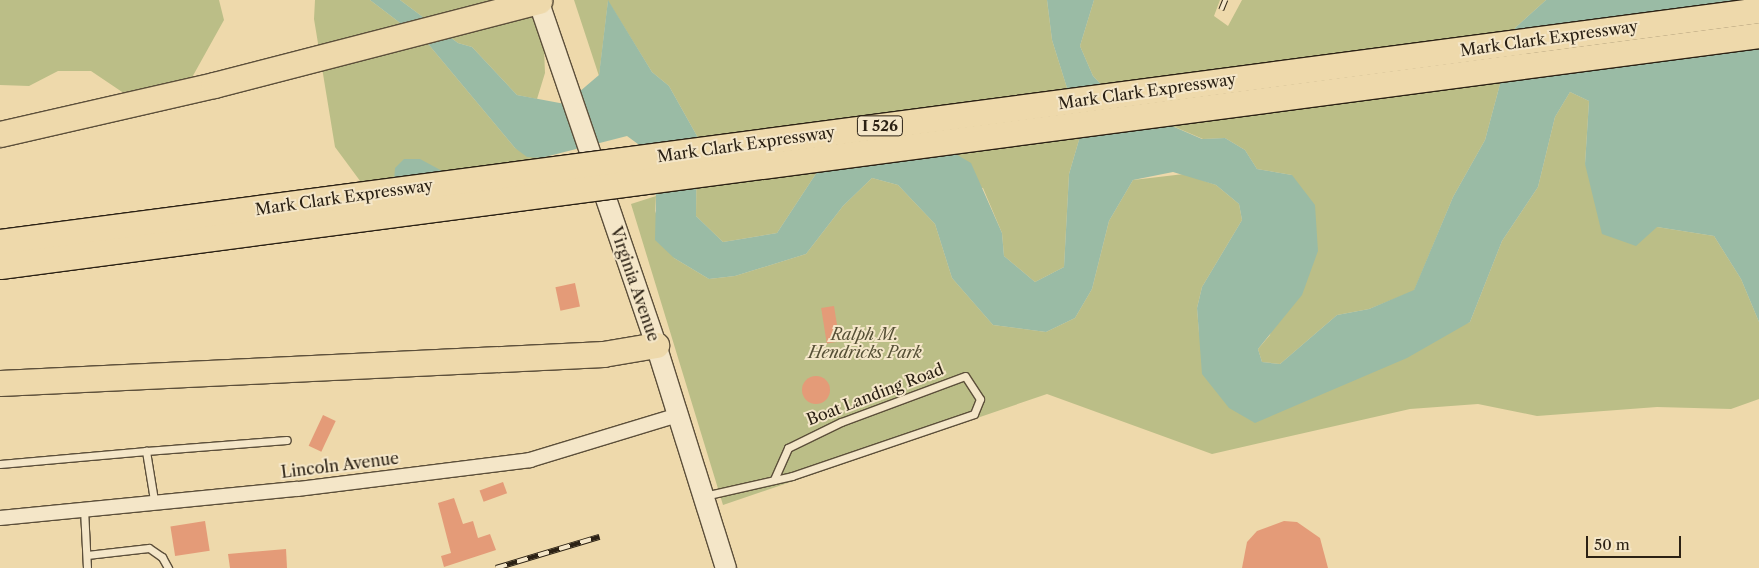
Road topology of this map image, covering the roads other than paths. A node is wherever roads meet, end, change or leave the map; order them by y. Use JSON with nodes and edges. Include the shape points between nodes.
{"nodes":[{"id":1,"x":541,"y":6,"type":"edge"},
{"id":2,"x":1759,"y":10,"type":"edge"},
{"id":3,"x":1759,"y":35,"type":"edge"},
{"id":4,"x":0,"y":134,"type":"edge"},
{"id":5,"x":0,"y":242,"type":"edge"},
{"id":6,"x":0,"y":266,"type":"edge"},
{"id":7,"x":656,"y":345,"type":"junction"},
{"id":8,"x":0,"y":383,"type":"edge"},
{"id":9,"x":678,"y":415,"type":"junction"},
{"id":10,"x":287,"y":440,"type":"dead end"},
{"id":11,"x":146,"y":451,"type":"junction"},
{"id":12,"x":0,"y":464,"type":"edge"},
{"id":13,"x":774,"y":480,"type":"junction"},
{"id":14,"x":704,"y":496,"type":"junction"},
{"id":15,"x":154,"y":500,"type":"junction"},
{"id":16,"x":84,"y":509,"type":"junction"},
{"id":17,"x":0,"y":518,"type":"edge"},
{"id":18,"x":87,"y":555,"type":"junction"},
{"id":19,"x":87,"y":568,"type":"edge"},
{"id":20,"x":168,"y":568,"type":"edge"},
{"id":21,"x":726,"y":568,"type":"edge"}],
"edges":[{"from":1,"to":4,"type":"highway","via":[[499,12]]},
{"from":1,"to":7,"type":"main road","name":"Virginia Avenue","bridge":true},
{"from":2,"to":5,"type":"highway","name":"Mark Clark Expressway","number":"I 526","bridge":true},
{"from":3,"to":6,"type":"highway","name":"Mark Clark Expressway","number":"I 526","bridge":true},
{"from":7,"to":8,"type":"highway","via":[[603,354]]},
{"from":7,"to":9,"type":"main road","name":"Virginia Avenue"},
{"from":9,"to":14,"type":"main road","name":"Virginia Avenue"},
{"from":9,"to":15,"type":"street","name":"Lincoln Avenue","via":[[530,460],[298,489]]},
{"from":10,"to":11,"type":"lane"},
{"from":11,"to":12,"type":"lane"},
{"from":11,"to":15,"type":"lane"},
{"from":13,"to":13,"type":"lane","name":"Boat Landing Road","via":[[974,414],[980,399],[965,376],[825,428],[788,448]]},
{"from":13,"to":14,"type":"lane","name":"Boat Landing Road"},
{"from":14,"to":21,"type":"main road","name":"Virginia Avenue"},
{"from":15,"to":16,"type":"street","name":"Lincoln Avenue"},
{"from":16,"to":17,"type":"street","name":"Lincoln Avenue"},
{"from":16,"to":18,"type":"lane"},
{"from":18,"to":19,"type":"lane"},
{"from":18,"to":20,"type":"lane","via":[[148,548],[162,557]]}]}
